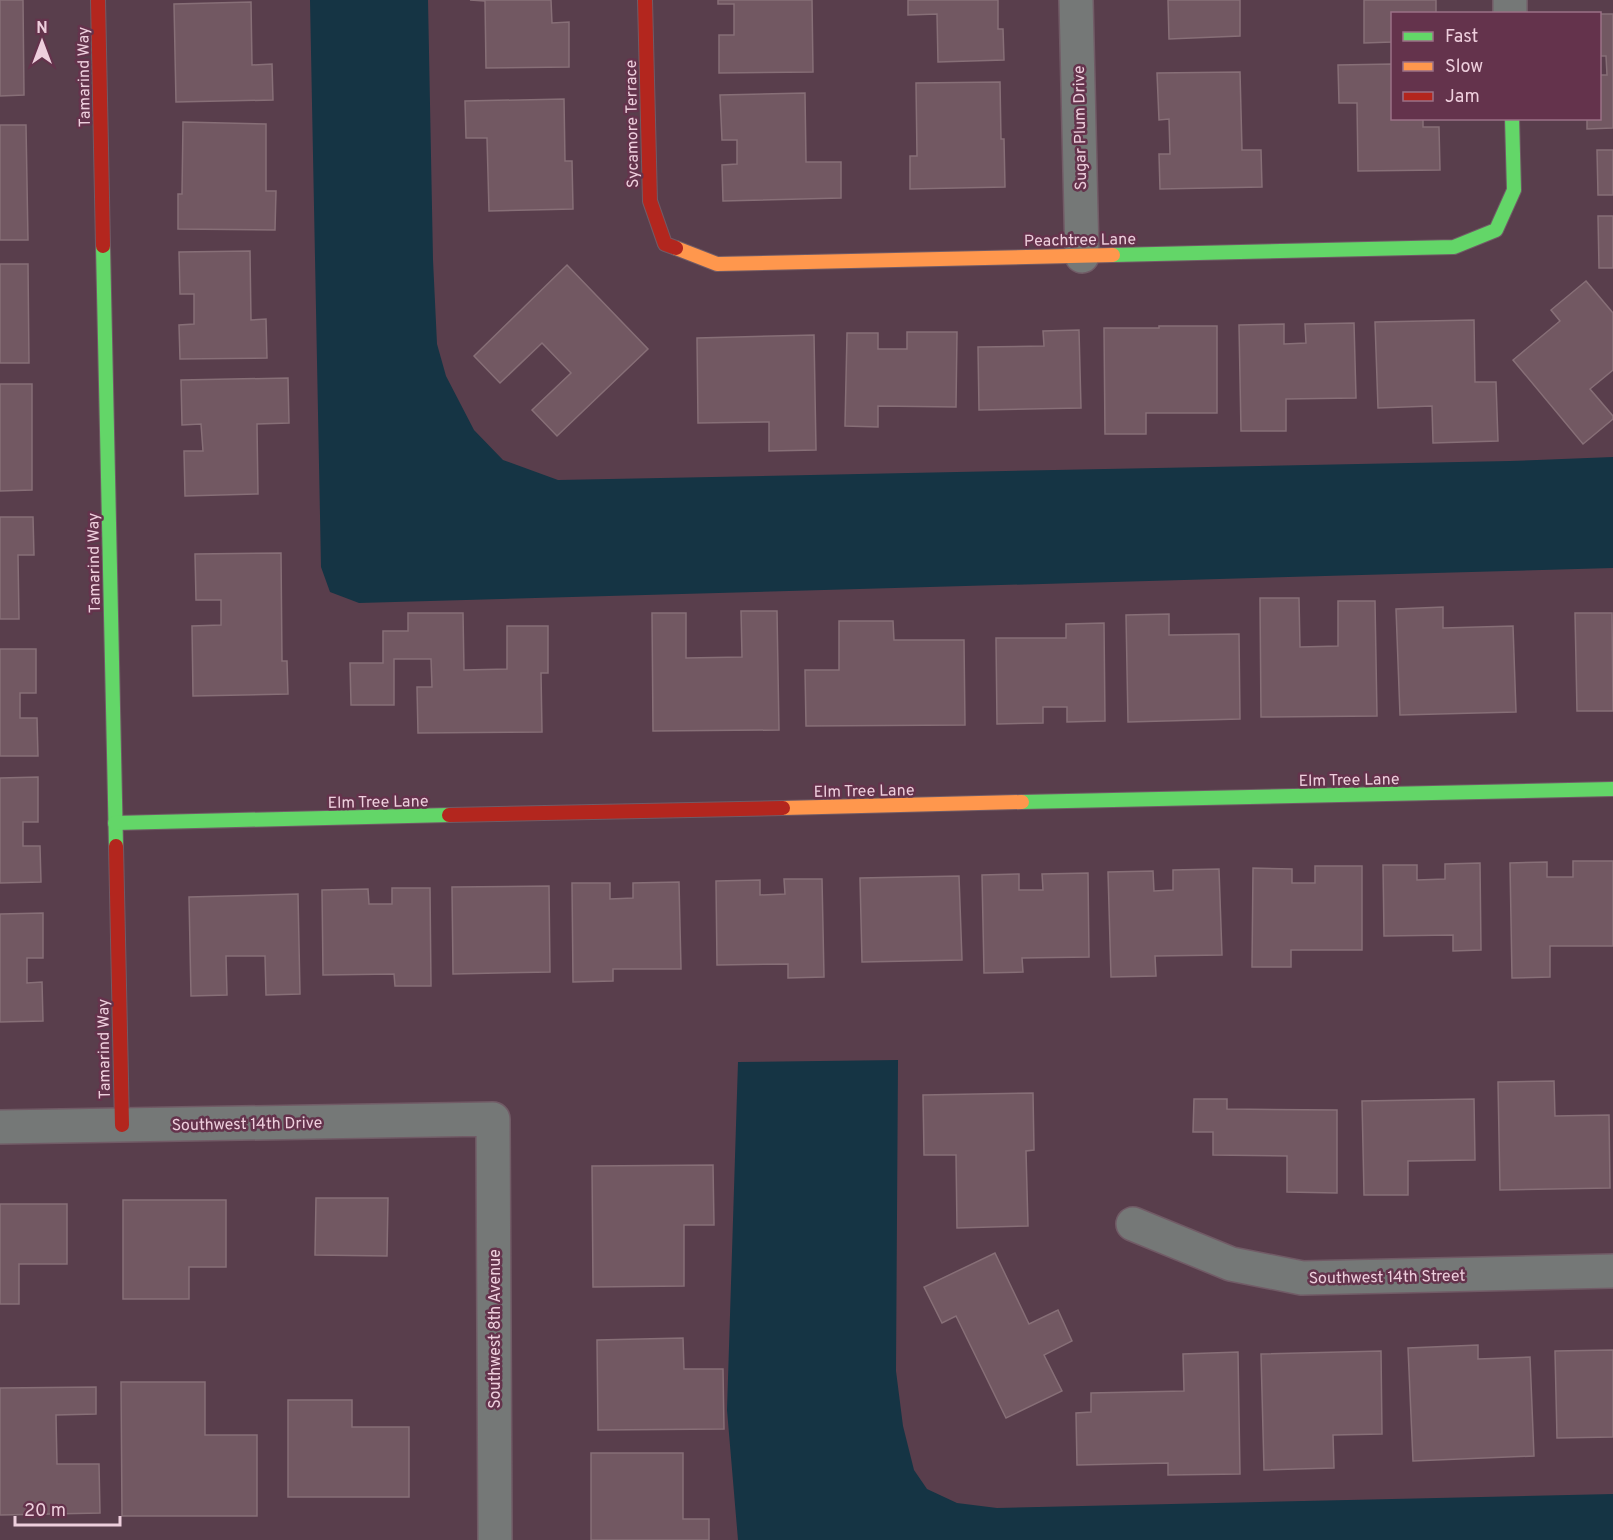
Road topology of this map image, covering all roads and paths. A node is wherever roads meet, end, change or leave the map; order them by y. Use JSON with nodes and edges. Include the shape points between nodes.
{"nodes":[{"id":1,"x":98,"y":0,"type":"edge"},
{"id":2,"x":645,"y":0,"type":"edge"},
{"id":3,"x":1076,"y":0,"type":"edge"},
{"id":4,"x":1512,"y":120,"type":"edge"},
{"id":5,"x":665,"y":244,"type":"joint"},
{"id":6,"x":1082,"y":256,"type":"junction"},
{"id":7,"x":1613,"y":789,"type":"edge"},
{"id":8,"x":115,"y":823,"type":"junction"},
{"id":9,"x":493,"y":1119,"type":"joint"},
{"id":10,"x":122,"y":1125,"type":"junction"},
{"id":11,"x":0,"y":1127,"type":"edge"},
{"id":12,"x":1133,"y":1224,"type":"dead end"},
{"id":13,"x":1613,"y":1271,"type":"edge"},
{"id":14,"x":495,"y":1540,"type":"edge"}],
"edges":[{"from":1,"to":8,"type":"street","name":"Tamarind Way"},
{"from":2,"to":5,"type":"street","name":"Sycamore Terrace","via":[[650,201]]},
{"from":3,"to":6,"type":"street","name":"Sugar Plum Drive"},
{"from":4,"to":6,"type":"street","name":"Peachtree Lane","via":[[1514,190],[1496,230],[1454,247]]},
{"from":5,"to":6,"type":"street","name":"Peachtree Lane","via":[[717,264]]},
{"from":7,"to":8,"type":"street","name":"Elm Tree Lane"},
{"from":8,"to":10,"type":"street","name":"Tamarind Way"},
{"from":9,"to":10,"type":"street","name":"Southwest 14th Drive"},
{"from":9,"to":14,"type":"street","name":"Southwest 8th Avenue"},
{"from":10,"to":11,"type":"street","name":"Southwest 14th Drive"},
{"from":12,"to":13,"type":"street","name":"Southwest 14th Street","via":[[1231,1264],[1302,1278]]}]}
